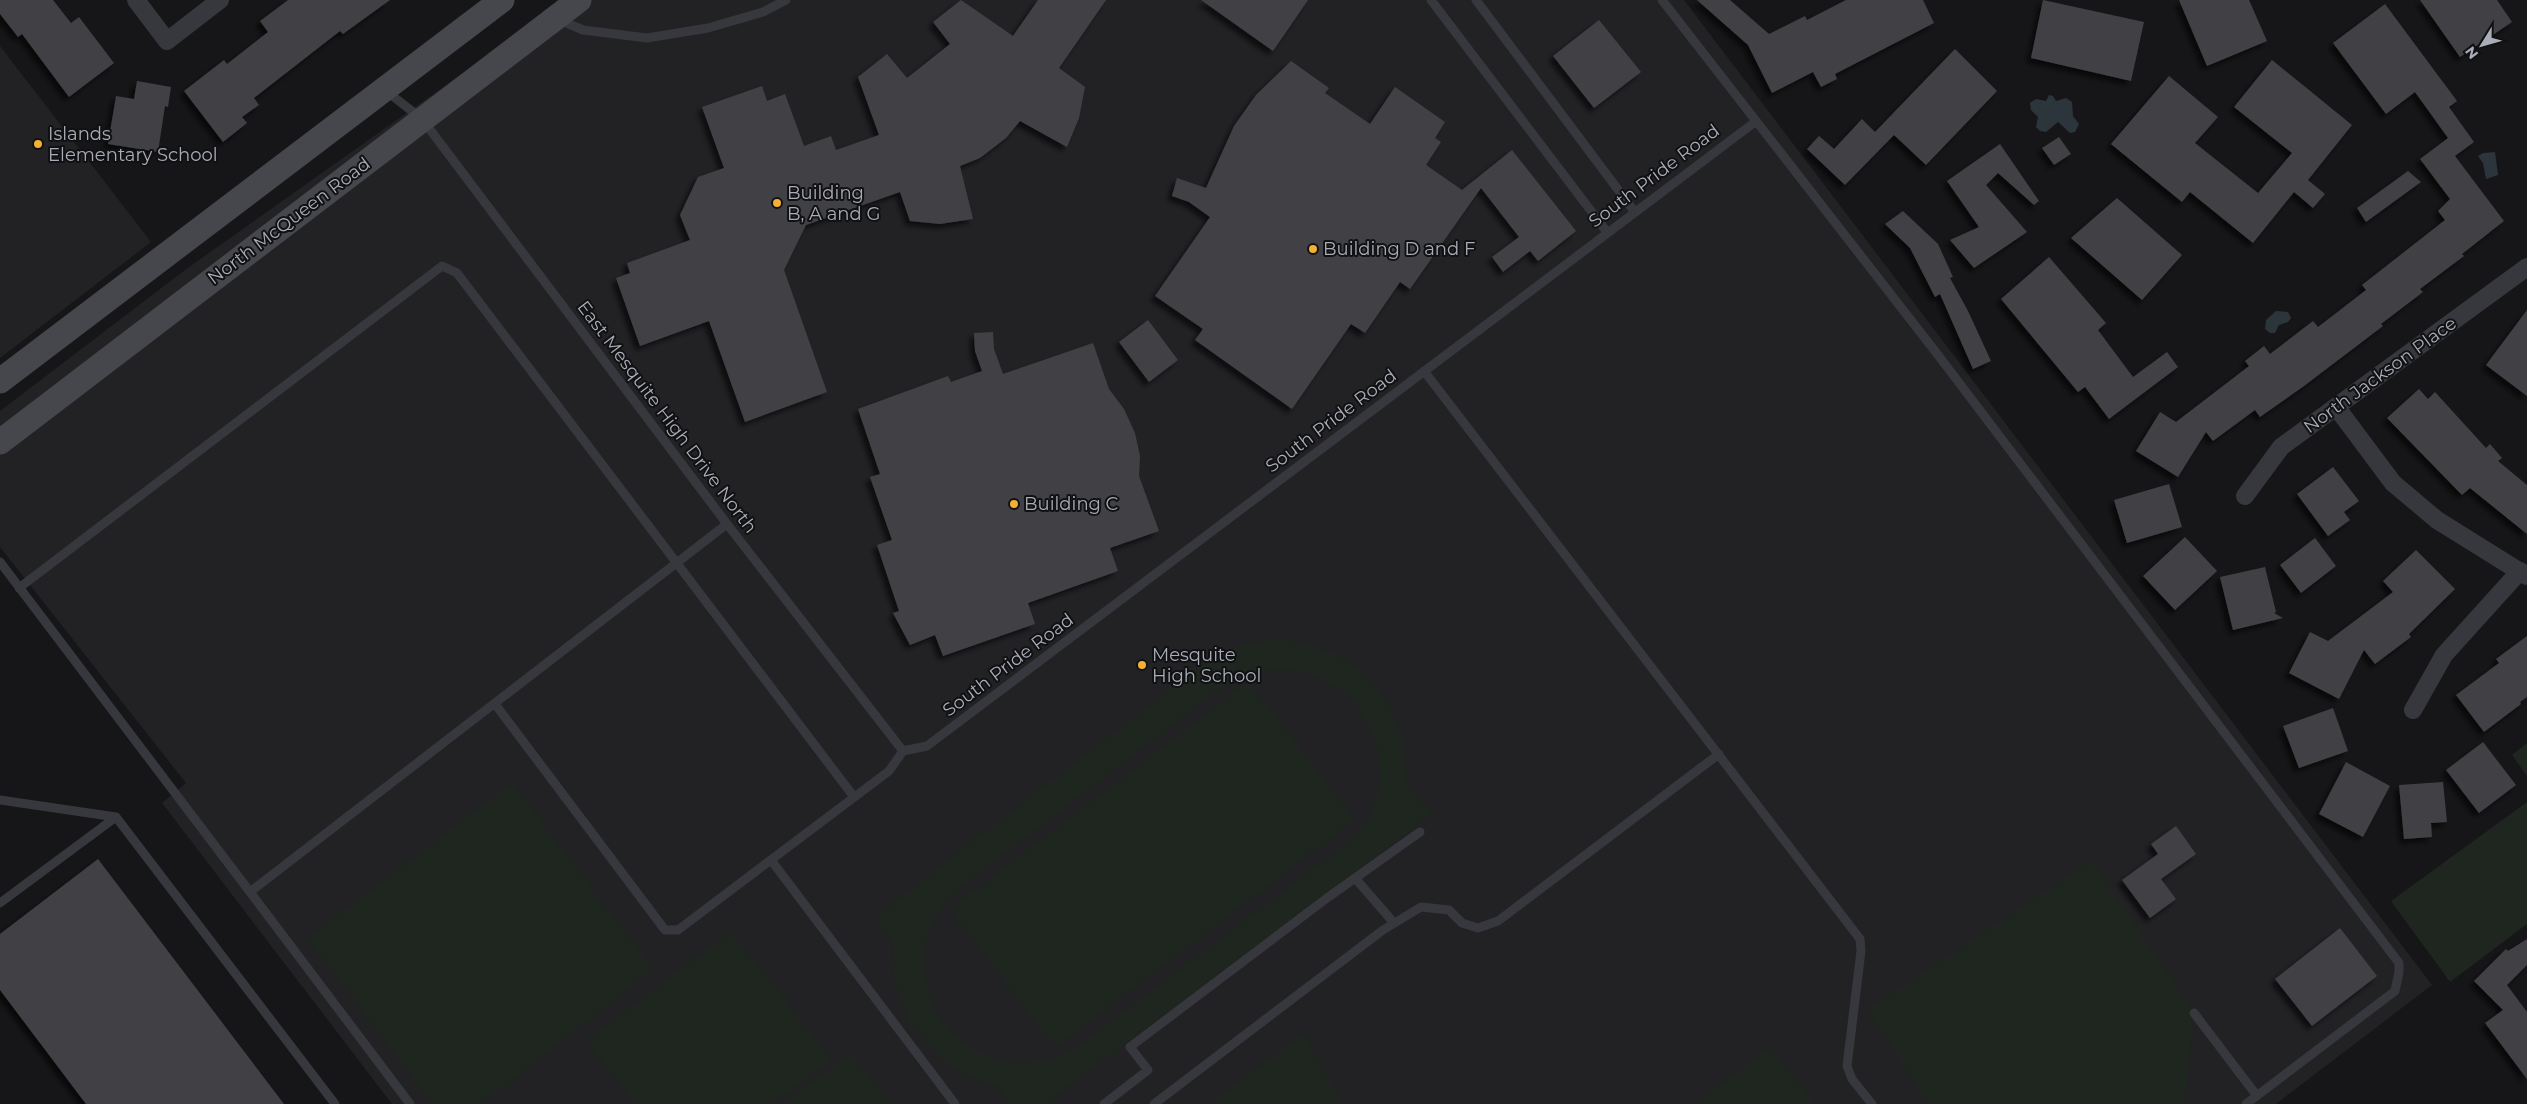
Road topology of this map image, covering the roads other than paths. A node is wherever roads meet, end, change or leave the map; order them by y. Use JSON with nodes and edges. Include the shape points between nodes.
{"nodes":[{"id":1,"x":136,"y":0,"type":"edge"},
{"id":2,"x":220,"y":0,"type":"edge"},
{"id":3,"x":502,"y":0,"type":"edge"},
{"id":4,"x":579,"y":0,"type":"edge"},
{"id":5,"x":786,"y":0,"type":"edge"},
{"id":6,"x":1431,"y":0,"type":"edge"},
{"id":7,"x":1476,"y":0,"type":"edge"},
{"id":8,"x":1662,"y":0,"type":"edge"},
{"id":9,"x":555,"y":18,"type":"junction"},
{"id":10,"x":385,"y":90,"type":"junction"},
{"id":11,"x":422,"y":119,"type":"junction"},
{"id":12,"x":1755,"y":122,"type":"junction"},
{"id":13,"x":1634,"y":211,"type":"junction"},
{"id":14,"x":1606,"y":232,"type":"junction"},
{"id":15,"x":2527,"y":267,"type":"edge"},
{"id":16,"x":1424,"y":371,"type":"junction"},
{"id":17,"x":0,"y":381,"type":"edge"},
{"id":18,"x":2337,"y":408,"type":"junction"},
{"id":19,"x":0,"y":442,"type":"edge"},
{"id":20,"x":2245,"y":496,"type":"dead end"},
{"id":21,"x":727,"y":524,"type":"junction"},
{"id":22,"x":0,"y":562,"type":"edge"},
{"id":23,"x":677,"y":563,"type":"junction"},
{"id":24,"x":2524,"y":574,"type":"edge"},
{"id":25,"x":20,"y":588,"type":"junction"},
{"id":26,"x":495,"y":704,"type":"junction"},
{"id":27,"x":2413,"y":710,"type":"dead end"},
{"id":28,"x":903,"y":750,"type":"junction"},
{"id":29,"x":1719,"y":754,"type":"junction"},
{"id":30,"x":854,"y":797,"type":"junction"},
{"id":31,"x":0,"y":800,"type":"edge"},
{"id":32,"x":116,"y":817,"type":"junction"},
{"id":33,"x":1420,"y":832,"type":"dead end"},
{"id":34,"x":771,"y":860,"type":"junction"},
{"id":35,"x":1354,"y":878,"type":"junction"},
{"id":36,"x":250,"y":892,"type":"junction"},
{"id":37,"x":0,"y":903,"type":"edge"},
{"id":38,"x":1394,"y":923,"type":"junction"},
{"id":39,"x":2194,"y":1013,"type":"dead end"},
{"id":40,"x":2257,"y":1096,"type":"junction"},
{"id":41,"x":335,"y":1104,"type":"edge"},
{"id":42,"x":410,"y":1104,"type":"edge"},
{"id":43,"x":955,"y":1104,"type":"edge"},
{"id":44,"x":1104,"y":1104,"type":"edge"},
{"id":45,"x":1154,"y":1104,"type":"edge"},
{"id":46,"x":1872,"y":1104,"type":"edge"},
{"id":47,"x":2246,"y":1104,"type":"edge"}],
"edges":[{"from":1,"to":2,"type":"street","via":[[167,40]]},
{"from":3,"to":10,"type":"main road"},
{"from":4,"to":9,"type":"main road","name":"North McQueen Road"},
{"from":5,"to":9,"type":"lane","via":[[764,12],[708,28],[647,38],[583,30]]},
{"from":6,"to":14,"type":"lane"},
{"from":7,"to":13,"type":"lane"},
{"from":8,"to":12,"type":"lane"},
{"from":9,"to":11,"type":"main road","name":"North McQueen Road"},
{"from":10,"to":11,"type":"lane","name":"East Mesquite High Drive North"},
{"from":10,"to":17,"type":"main road"},
{"from":11,"to":19,"type":"main road","name":"North McQueen Road"},
{"from":11,"to":21,"type":"lane","name":"East Mesquite High Drive North"},
{"from":12,"to":13,"type":"lane","name":"South Pride Road"},
{"from":12,"to":40,"type":"lane","via":[[1938,355],[2399,963],[2395,991]]},
{"from":13,"to":14,"type":"lane","name":"South Pride Road"},
{"from":14,"to":16,"type":"lane","name":"South Pride Road"},
{"from":15,"to":18,"type":"street","name":"North Jackson Place"},
{"from":16,"to":28,"type":"lane","name":"South Pride Road","via":[[927,746]]},
{"from":16,"to":29,"type":"lane"},
{"from":18,"to":20,"type":"street","name":"North Jackson Place","via":[[2281,447]]},
{"from":18,"to":24,"type":"street","via":[[2393,482],[2437,520]]},
{"from":21,"to":23,"type":"lane"},
{"from":21,"to":28,"type":"lane","name":"East Mesquite High Drive North"},
{"from":22,"to":25,"type":"lane"},
{"from":23,"to":25,"type":"lane","via":[[457,273],[442,266]]},
{"from":23,"to":26,"type":"lane"},
{"from":23,"to":30,"type":"lane"},
{"from":24,"to":27,"type":"street","via":[[2444,654]]},
{"from":25,"to":36,"type":"lane"},
{"from":26,"to":34,"type":"lane","via":[[665,930],[678,930]]},
{"from":26,"to":36,"type":"lane"},
{"from":28,"to":30,"type":"lane","via":[[889,771]]},
{"from":29,"to":38,"type":"lane","via":[[1498,920],[1478,928],[1462,923],[1449,910],[1421,907]]},
{"from":29,"to":46,"type":"lane","via":[[1860,939],[1847,1066],[1852,1079]]},
{"from":30,"to":34,"type":"lane"},
{"from":31,"to":32,"type":"lane"},
{"from":32,"to":37,"type":"lane"},
{"from":32,"to":41,"type":"lane"},
{"from":33,"to":35,"type":"lane"},
{"from":34,"to":43,"type":"lane"},
{"from":35,"to":38,"type":"lane"},
{"from":35,"to":44,"type":"lane","via":[[1130,1047],[1148,1070]]},
{"from":36,"to":42,"type":"lane"},
{"from":38,"to":45,"type":"lane"},
{"from":39,"to":40,"type":"lane"},
{"from":40,"to":47,"type":"lane"}]}
